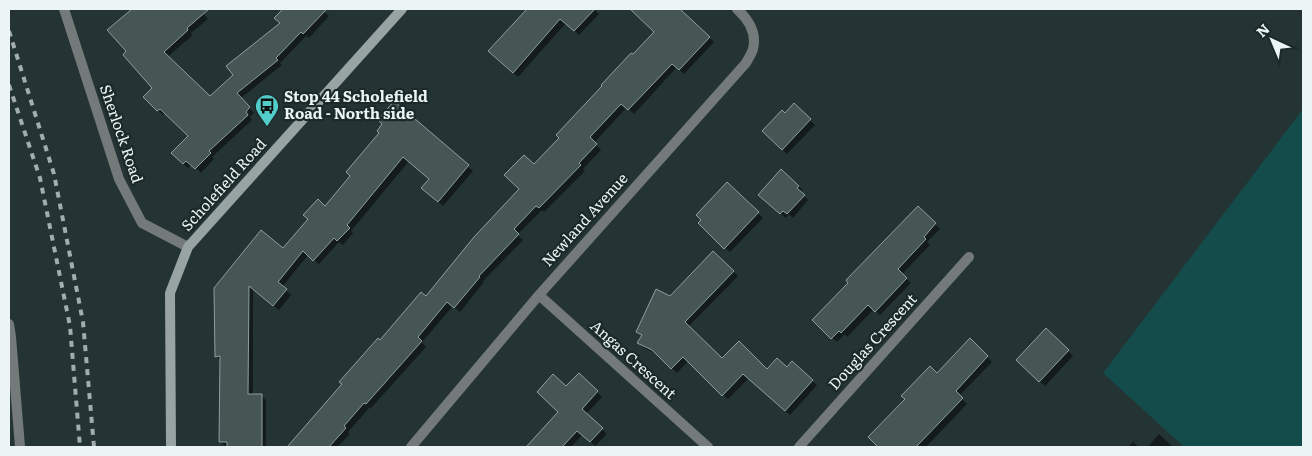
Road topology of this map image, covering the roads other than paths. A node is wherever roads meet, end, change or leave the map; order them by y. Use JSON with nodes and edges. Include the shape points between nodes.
{"nodes":[{"id":1,"x":64,"y":9,"type":"edge"},
{"id":2,"x":402,"y":9,"type":"edge"},
{"id":3,"x":737,"y":9,"type":"edge"},
{"id":4,"x":188,"y":247,"type":"junction"},
{"id":5,"x":969,"y":257,"type":"dead end"},
{"id":6,"x":539,"y":295,"type":"junction"},
{"id":7,"x":9,"y":324,"type":"edge"},
{"id":8,"x":20,"y":447,"type":"edge"},
{"id":9,"x":171,"y":447,"type":"edge"},
{"id":10,"x":411,"y":447,"type":"edge"},
{"id":11,"x":708,"y":447,"type":"edge"},
{"id":12,"x":799,"y":447,"type":"edge"}],
"edges":[{"from":1,"to":4,"type":"street","name":"Sherlock Road","via":[[119,179],[142,223]]},
{"from":2,"to":4,"type":"street","name":"Scholefield Road"},
{"from":3,"to":6,"type":"street","name":"Newland Avenue","via":[[748,19],[753,36],[753,49],[746,63]]},
{"from":4,"to":9,"type":"street","via":[[170,293]]},
{"from":5,"to":12,"type":"street","name":"Douglas Crescent"},
{"from":6,"to":10,"type":"street","name":"Newland Avenue"},
{"from":6,"to":11,"type":"street","name":"Angas Crescent"},
{"from":7,"to":8,"type":"street"}]}
